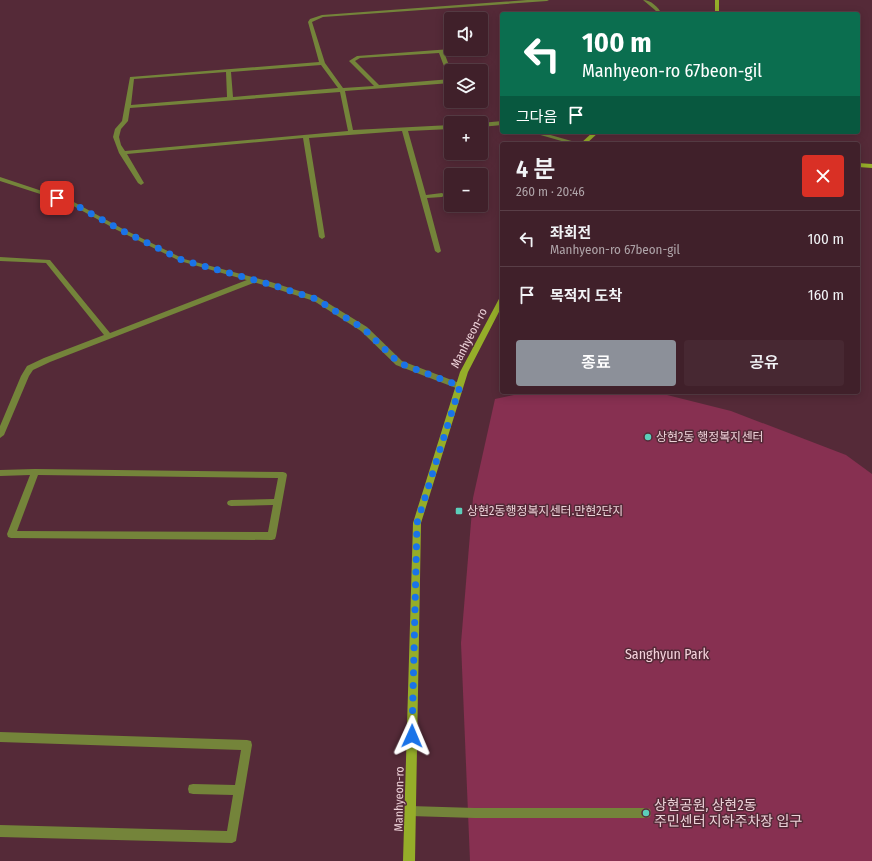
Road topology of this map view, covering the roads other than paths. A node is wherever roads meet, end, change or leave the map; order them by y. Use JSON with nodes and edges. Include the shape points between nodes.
{"nodes":[{"id":1,"x":547,"y":0,"type":"edge"},
{"id":2,"x":644,"y":0,"type":"edge"},
{"id":3,"x":717,"y":0,"type":"edge"},
{"id":4,"x":659,"y":12,"type":"edge"},
{"id":5,"x":717,"y":12,"type":"edge"},
{"id":6,"x":441,"y":51,"type":"junction"},
{"id":7,"x":444,"y":51,"type":"edge"},
{"id":8,"x":322,"y":63,"type":"junction"},
{"id":9,"x":446,"y":64,"type":"edge"},
{"id":10,"x":228,"y":70,"type":"junction"},
{"id":11,"x":444,"y":82,"type":"edge"},
{"id":12,"x":378,"y":87,"type":"junction"},
{"id":13,"x":342,"y":90,"type":"junction"},
{"id":14,"x":230,"y":98,"type":"junction"},
{"id":15,"x":128,"y":107,"type":"junction"},
{"id":16,"x":500,"y":123,"type":"edge"},
{"id":17,"x":488,"y":124,"type":"edge"},
{"id":18,"x":444,"y":127,"type":"edge"},
{"id":19,"x":405,"y":130,"type":"junction"},
{"id":20,"x":351,"y":132,"type":"junction"},
{"id":21,"x":541,"y":134,"type":"edge"},
{"id":22,"x":594,"y":134,"type":"edge"},
{"id":23,"x":306,"y":137,"type":"junction"},
{"id":24,"x":571,"y":142,"type":"edge"},
{"id":25,"x":585,"y":142,"type":"edge"},
{"id":26,"x":122,"y":153,"type":"junction"},
{"id":27,"x":860,"y":165,"type":"edge"},
{"id":28,"x":872,"y":166,"type":"edge"},
{"id":29,"x":0,"y":179,"type":"edge"},
{"id":30,"x":141,"y":183,"type":"dead end"},
{"id":31,"x":442,"y":195,"type":"dead end"},
{"id":32,"x":423,"y":197,"type":"junction"},
{"id":33,"x":322,"y":237,"type":"dead end"},
{"id":34,"x":438,"y":251,"type":"dead end"},
{"id":35,"x":0,"y":259,"type":"edge"},
{"id":36,"x":254,"y":280,"type":"junction"},
{"id":37,"x":500,"y":303,"type":"edge"},
{"id":38,"x":109,"y":336,"type":"junction"},
{"id":39,"x":460,"y":386,"type":"junction"},
{"id":40,"x":0,"y":436,"type":"edge"},
{"id":41,"x":35,"y":472,"type":"junction"},
{"id":42,"x":0,"y":473,"type":"edge"},
{"id":43,"x":278,"y":502,"type":"junction"},
{"id":44,"x":231,"y":503,"type":"dead end"},
{"id":45,"x":0,"y":737,"type":"edge"},
{"id":46,"x":193,"y":789,"type":"dead end"},
{"id":47,"x":239,"y":790,"type":"junction"},
{"id":48,"x":410,"y":811,"type":"junction"},
{"id":49,"x":646,"y":813,"type":"dead end"},
{"id":50,"x":0,"y":831,"type":"edge"},
{"id":51,"x":409,"y":861,"type":"edge"}],
"edges":[{"from":1,"to":8,"type":"street","via":[[316,18],[310,25]]},
{"from":2,"to":4,"type":"street"},
{"from":3,"to":5,"type":"street"},
{"from":6,"to":7,"type":"street"},
{"from":6,"to":9,"type":"street"},
{"from":6,"to":12,"type":"street","via":[[359,57],[352,61]]},
{"from":8,"to":10,"type":"street"},
{"from":8,"to":13,"type":"street"},
{"from":10,"to":14,"type":"street"},
{"from":10,"to":15,"type":"street","via":[[132,78]]},
{"from":11,"to":12,"type":"street"},
{"from":12,"to":13,"type":"street"},
{"from":13,"to":14,"type":"street"},
{"from":13,"to":20,"type":"street"},
{"from":14,"to":15,"type":"street"},
{"from":15,"to":26,"type":"street","via":[[125,121],[118,129],[116,137]]},
{"from":16,"to":17,"type":"street"},
{"from":18,"to":19,"type":"street"},
{"from":19,"to":20,"type":"street"},
{"from":19,"to":32,"type":"street"},
{"from":20,"to":23,"type":"street"},
{"from":21,"to":24,"type":"street"},
{"from":22,"to":25,"type":"street"},
{"from":23,"to":26,"type":"street"},
{"from":23,"to":33,"type":"street"},
{"from":26,"to":30,"type":"street"},
{"from":27,"to":28,"type":"street"},
{"from":29,"to":36,"type":"street","via":[[70,202],[182,260]]},
{"from":31,"to":32,"type":"street"},
{"from":32,"to":34,"type":"street"},
{"from":35,"to":38,"type":"street","via":[[48,261]]},
{"from":36,"to":38,"type":"street"},
{"from":36,"to":39,"type":"street","via":[[316,299],[364,329],[399,363]]},
{"from":37,"to":39,"type":"street","name":"Manhyeon-ro","via":[[464,372]]},
{"from":38,"to":40,"type":"street","via":[[30,368]]},
{"from":39,"to":48,"type":"street","name":"Manhyeon-ro","via":[[417,523]]},
{"from":41,"to":42,"type":"street"},
{"from":41,"to":43,"type":"street","via":[[283,475]]},
{"from":41,"to":43,"type":"street","via":[[11,534],[272,536]]},
{"from":43,"to":44,"type":"street"},
{"from":45,"to":47,"type":"street","via":[[247,745]]},
{"from":46,"to":47,"type":"street"},
{"from":47,"to":50,"type":"street","via":[[232,837]]},
{"from":48,"to":49,"type":"street"},
{"from":48,"to":51,"type":"street","name":"Manhyeon-ro"}]}
